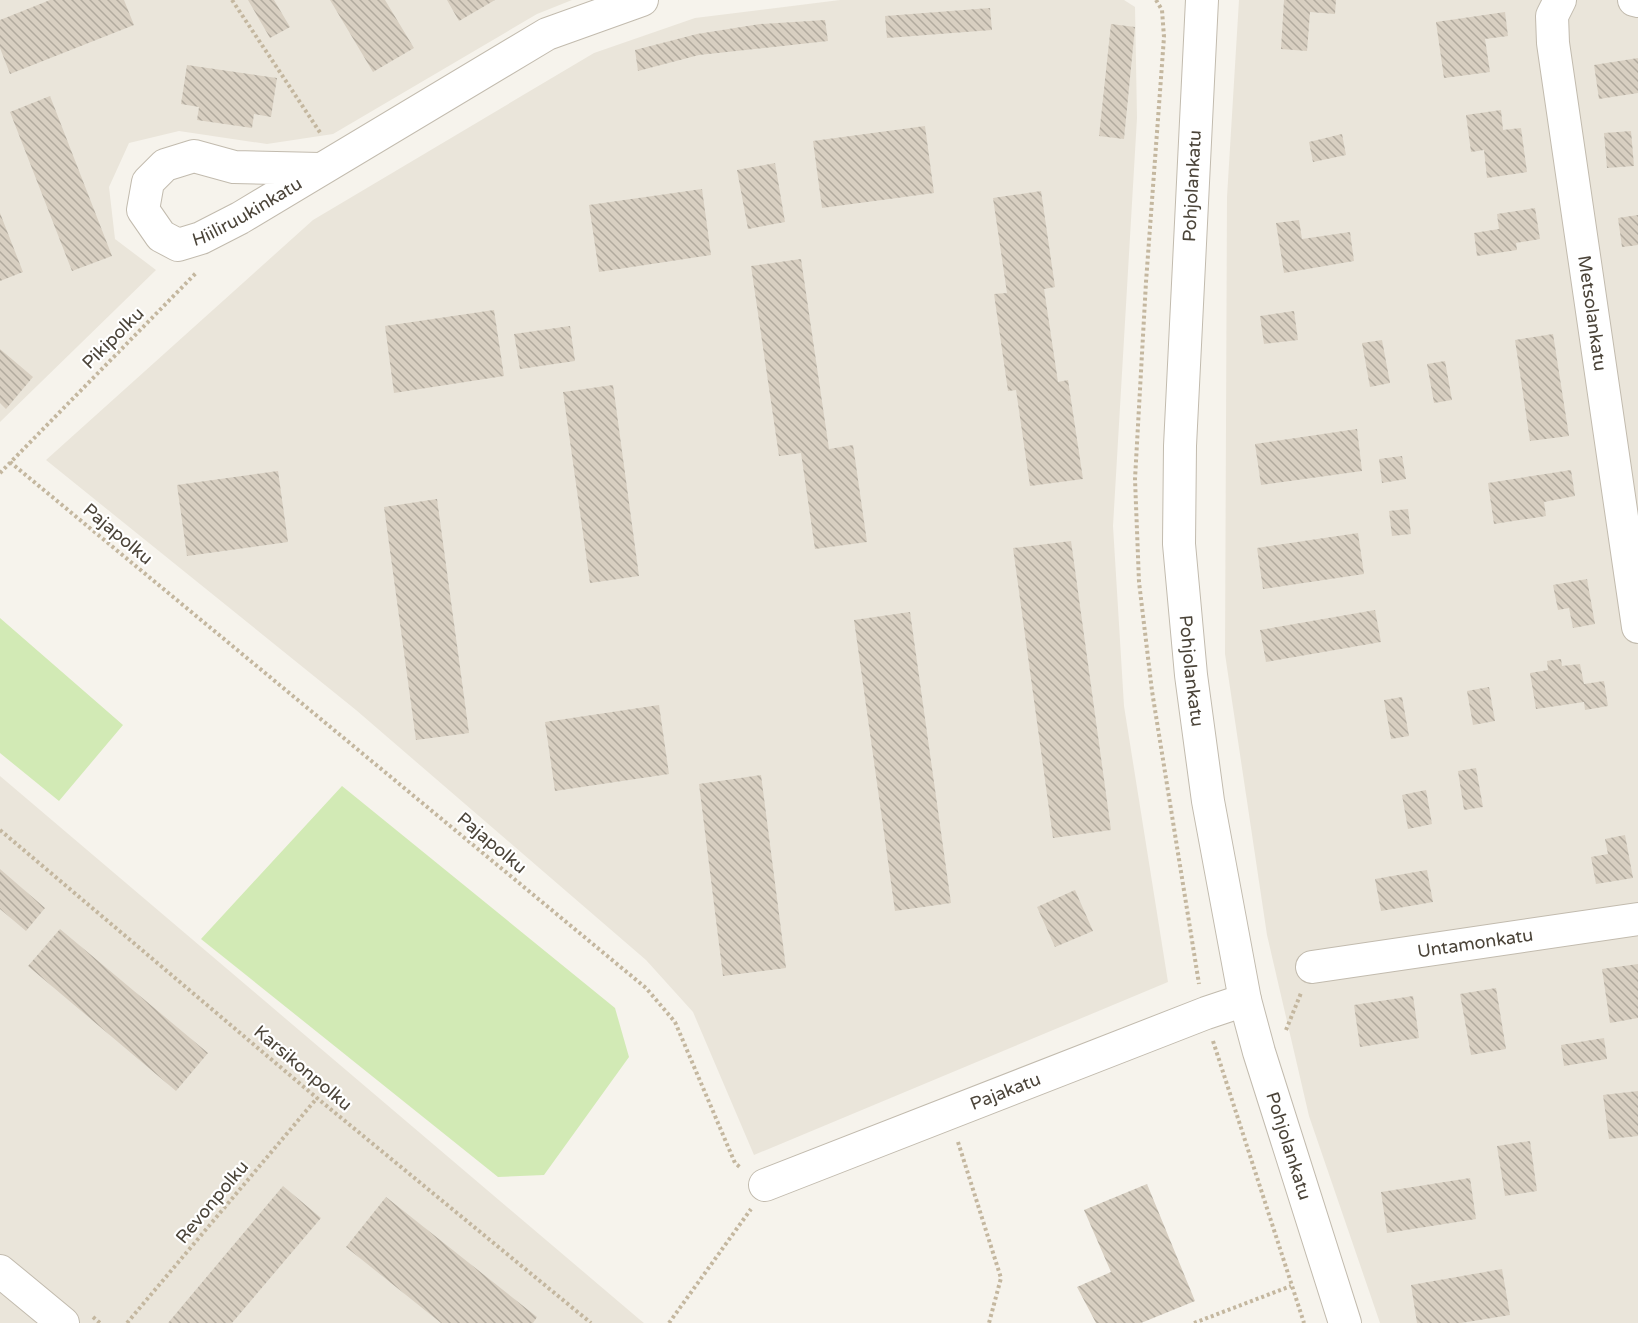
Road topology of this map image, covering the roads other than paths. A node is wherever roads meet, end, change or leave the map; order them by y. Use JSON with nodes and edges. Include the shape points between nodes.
{"nodes":[{"id":1,"x":642,"y":0,"type":"edge"},
{"id":2,"x":1202,"y":0,"type":"edge"},
{"id":3,"x":1560,"y":0,"type":"edge"},
{"id":4,"x":329,"y":164,"type":"junction"},
{"id":5,"x":1638,"y":627,"type":"edge"},
{"id":6,"x":1638,"y":919,"type":"edge"},
{"id":7,"x":1312,"y":967,"type":"dead end"},
{"id":8,"x":1245,"y":1000,"type":"junction"},
{"id":9,"x":765,"y":1185,"type":"road end"},
{"id":10,"x":0,"y":1271,"type":"edge"},
{"id":11,"x":63,"y":1323,"type":"edge"},
{"id":12,"x":1346,"y":1323,"type":"edge"}],
"edges":[{"from":1,"to":4,"type":"street","name":"Hiiliruukinkatu","via":[[547,34]]},
{"from":2,"to":8,"type":"street","name":"Pohjolankatu","via":[[1183,351],[1179,544],[1208,801]]},
{"from":3,"to":5,"type":"street","name":"Metsolankatu","via":[[1552,16],[1552,43]]},
{"from":4,"to":4,"type":"street","name":"Hiiliruukinkatu","via":[[234,167],[194,156],[165,165],[148,182],[143,210],[161,236],[178,245],[240,219]]},
{"from":6,"to":7,"type":"street","name":"Untamonkatu"},
{"from":8,"to":9,"type":"street","name":"Pajakatu"},
{"from":8,"to":12,"type":"street","name":"Pohjolankatu"},
{"from":10,"to":11,"type":"street"}]}
